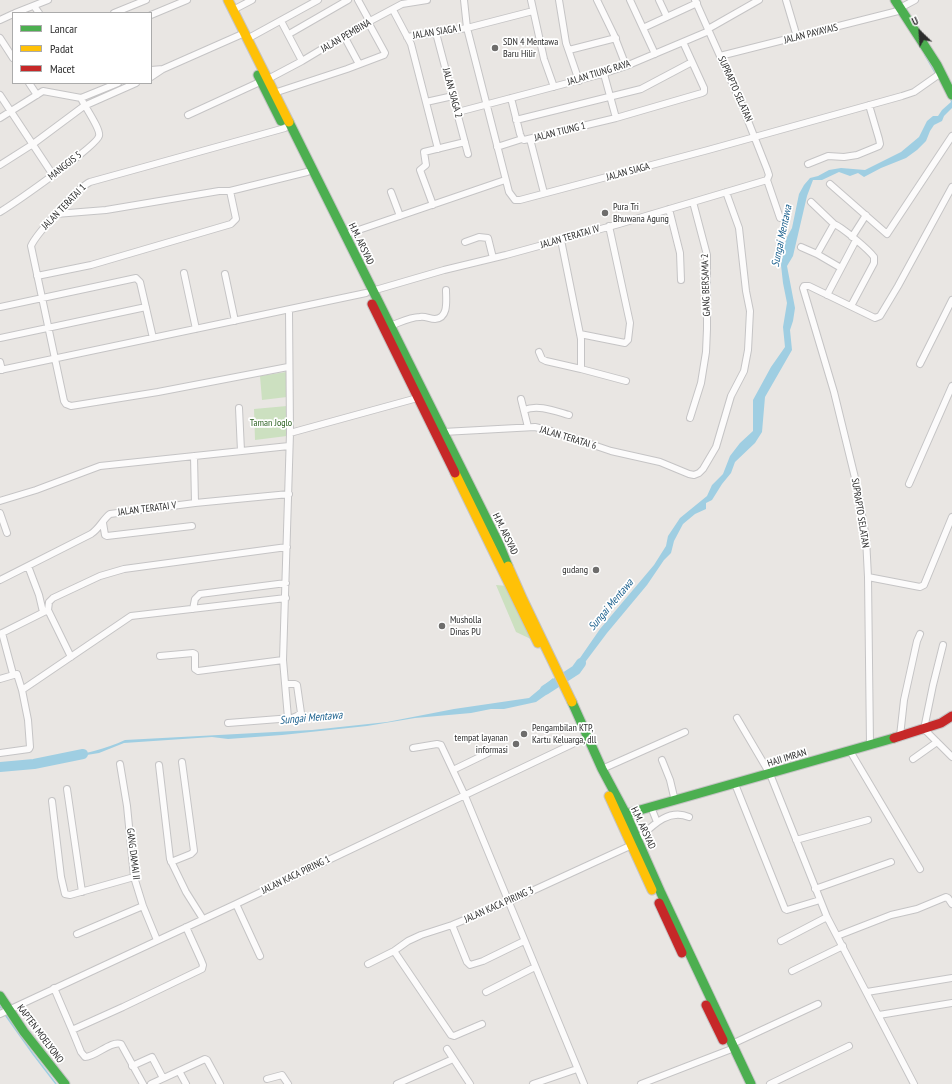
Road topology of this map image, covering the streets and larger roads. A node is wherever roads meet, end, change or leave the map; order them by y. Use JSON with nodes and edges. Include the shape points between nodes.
{"nodes":[{"id":1,"x":48,"y":0,"type":"edge"},
{"id":2,"x":146,"y":0,"type":"edge"},
{"id":3,"x":188,"y":0,"type":"edge"},
{"id":4,"x":222,"y":0,"type":"edge"},
{"id":5,"x":228,"y":0,"type":"edge"},
{"id":6,"x":252,"y":0,"type":"edge"},
{"id":7,"x":318,"y":0,"type":"edge"},
{"id":8,"x":348,"y":0,"type":"edge"},
{"id":9,"x":358,"y":0,"type":"edge"},
{"id":10,"x":427,"y":0,"type":"edge"},
{"id":11,"x":464,"y":0,"type":"edge"},
{"id":12,"x":531,"y":0,"type":"edge"},
{"id":13,"x":559,"y":0,"type":"edge"},
{"id":14,"x":597,"y":0,"type":"edge"},
{"id":15,"x":630,"y":0,"type":"edge"},
{"id":16,"x":659,"y":0,"type":"edge"},
{"id":17,"x":758,"y":0,"type":"edge"},
{"id":18,"x":786,"y":0,"type":"edge"},
{"id":19,"x":915,"y":0,"type":"edge"},
{"id":20,"x":696,"y":2,"type":"edge"},
{"id":21,"x":34,"y":6,"type":"junction"},
{"id":22,"x":899,"y":8,"type":"edge"},
{"id":23,"x":233,"y":10,"type":"junction"},
{"id":24,"x":393,"y":10,"type":"junction"},
{"id":25,"x":17,"y":12,"type":"edge"},
{"id":26,"x":38,"y":12,"type":"edge"},
{"id":27,"x":116,"y":12,"type":"edge"},
{"id":28,"x":533,"y":12,"type":"junction"},
{"id":29,"x":12,"y":14,"type":"edge"},
{"id":30,"x":152,"y":14,"type":"edge"},
{"id":31,"x":667,"y":17,"type":"junction"},
{"id":32,"x":0,"y":20,"type":"edge"},
{"id":33,"x":282,"y":21,"type":"junction"},
{"id":34,"x":369,"y":22,"type":"junction"},
{"id":35,"x":467,"y":28,"type":"junction"},
{"id":36,"x":643,"y":28,"type":"junction"},
{"id":37,"x":708,"y":30,"type":"junction"},
{"id":38,"x":436,"y":33,"type":"junction"},
{"id":39,"x":289,"y":34,"type":"junction"},
{"id":40,"x":344,"y":36,"type":"junction"},
{"id":41,"x":243,"y":37,"type":"junction"},
{"id":42,"x":407,"y":37,"type":"junction"},
{"id":43,"x":797,"y":37,"type":"junction"},
{"id":44,"x":0,"y":38,"type":"edge"},
{"id":45,"x":616,"y":38,"type":"junction"},
{"id":46,"x":683,"y":42,"type":"junction"},
{"id":47,"x":569,"y":50,"type":"junction"},
{"id":48,"x":655,"y":54,"type":"junction"},
{"id":49,"x":12,"y":56,"type":"edge"},
{"id":50,"x":720,"y":56,"type":"junction"},
{"id":51,"x":302,"y":61,"type":"junction"},
{"id":52,"x":692,"y":62,"type":"junction"},
{"id":53,"x":359,"y":64,"type":"junction"},
{"id":54,"x":626,"y":66,"type":"junction"},
{"id":55,"x":163,"y":68,"type":"junction"},
{"id":56,"x":152,"y":70,"type":"edge"},
{"id":57,"x":604,"y":74,"type":"junction"},
{"id":58,"x":938,"y":74,"type":"junction"},
{"id":59,"x":152,"y":76,"type":"edge"},
{"id":60,"x":265,"y":80,"type":"junction"},
{"id":61,"x":579,"y":81,"type":"junction"},
{"id":62,"x":30,"y":84,"type":"edge"},
{"id":63,"x":116,"y":84,"type":"edge"},
{"id":64,"x":134,"y":84,"type":"edge"},
{"id":65,"x":554,"y":87,"type":"junction"},
{"id":66,"x":274,"y":93,"type":"junction"},
{"id":67,"x":952,"y":94,"type":"edge"},
{"id":68,"x":0,"y":95,"type":"edge"},
{"id":69,"x":37,"y":95,"type":"junction"},
{"id":70,"x":453,"y":96,"type":"junction"},
{"id":71,"x":610,"y":97,"type":"junction"},
{"id":72,"x":81,"y":98,"type":"junction"},
{"id":73,"x":512,"y":98,"type":"junction"},
{"id":74,"x":426,"y":102,"type":"junction"},
{"id":75,"x":486,"y":104,"type":"junction"},
{"id":76,"x":869,"y":105,"type":"junction"},
{"id":77,"x":84,"y":106,"type":"junction"},
{"id":78,"x":277,"y":106,"type":"junction"},
{"id":79,"x":11,"y":111,"type":"junction"},
{"id":80,"x":458,"y":112,"type":"junction"},
{"id":81,"x":188,"y":115,"type":"dead end"},
{"id":82,"x":0,"y":118,"type":"edge"},
{"id":83,"x":616,"y":118,"type":"junction"},
{"id":84,"x":516,"y":120,"type":"junction"},
{"id":85,"x":286,"y":128,"type":"junction"},
{"id":86,"x":952,"y":136,"type":"edge"},
{"id":87,"x":755,"y":137,"type":"junction"},
{"id":88,"x":522,"y":139,"type":"junction"},
{"id":89,"x":530,"y":139,"type":"junction"},
{"id":90,"x":465,"y":142,"type":"junction"},
{"id":91,"x":33,"y":144,"type":"junction"},
{"id":92,"x":497,"y":147,"type":"junction"},
{"id":93,"x":438,"y":149,"type":"junction"},
{"id":94,"x":468,"y":154,"type":"dead end"},
{"id":95,"x":808,"y":164,"type":"dead end"},
{"id":96,"x":0,"y":165,"type":"edge"},
{"id":97,"x":307,"y":172,"type":"junction"},
{"id":98,"x":53,"y":175,"type":"junction"},
{"id":99,"x":505,"y":180,"type":"junction"},
{"id":100,"x":767,"y":180,"type":"junction"},
{"id":101,"x":830,"y":184,"type":"dead end"},
{"id":102,"x":952,"y":186,"type":"edge"},
{"id":103,"x":230,"y":191,"type":"junction"},
{"id":104,"x":391,"y":192,"type":"dead end"},
{"id":105,"x":726,"y":192,"type":"junction"},
{"id":106,"x":544,"y":193,"type":"junction"},
{"id":107,"x":693,"y":202,"type":"junction"},
{"id":108,"x":812,"y":202,"type":"dead end"},
{"id":109,"x":433,"y":205,"type":"junction"},
{"id":110,"x":669,"y":209,"type":"junction"},
{"id":111,"x":0,"y":212,"type":"edge"},
{"id":112,"x":56,"y":214,"type":"junction"},
{"id":113,"x":866,"y":215,"type":"junction"},
{"id":114,"x":400,"y":216,"type":"junction"},
{"id":115,"x":780,"y":218,"type":"dead end"},
{"id":116,"x":834,"y":224,"type":"junction"},
{"id":117,"x":610,"y":226,"type":"junction"},
{"id":118,"x":344,"y":234,"type":"junction"},
{"id":119,"x":854,"y":239,"type":"junction"},
{"id":120,"x":561,"y":240,"type":"junction"},
{"id":121,"x":465,"y":242,"type":"dead end"},
{"id":122,"x":801,"y":247,"type":"dead end"},
{"id":123,"x":817,"y":254,"type":"junction"},
{"id":124,"x":493,"y":258,"type":"junction"},
{"id":125,"x":841,"y":268,"type":"junction"},
{"id":126,"x":184,"y":273,"type":"dead end"},
{"id":127,"x":225,"y":274,"type":"dead end"},
{"id":128,"x":38,"y":276,"type":"junction"},
{"id":129,"x":681,"y":280,"type":"dead end"},
{"id":130,"x":446,"y":290,"type":"dead end"},
{"id":131,"x":369,"y":292,"type":"junction"},
{"id":132,"x":827,"y":295,"type":"junction"},
{"id":133,"x":42,"y":298,"type":"junction"},
{"id":134,"x":952,"y":300,"type":"edge"},
{"id":135,"x":851,"y":306,"type":"junction"},
{"id":136,"x":0,"y":307,"type":"edge"},
{"id":137,"x":146,"y":307,"type":"junction"},
{"id":138,"x":289,"y":310,"type":"junction"},
{"id":139,"x":235,"y":321,"type":"junction"},
{"id":140,"x":390,"y":326,"type":"junction"},
{"id":141,"x":48,"y":328,"type":"junction"},
{"id":142,"x":196,"y":329,"type":"junction"},
{"id":143,"x":580,"y":334,"type":"junction"},
{"id":144,"x":0,"y":338,"type":"edge"},
{"id":145,"x":153,"y":338,"type":"junction"},
{"id":146,"x":539,"y":352,"type":"dead end"},
{"id":147,"x":55,"y":359,"type":"junction"},
{"id":148,"x":0,"y":362,"type":"edge"},
{"id":149,"x":920,"y":364,"type":"dead end"},
{"id":150,"x":288,"y":367,"type":"junction"},
{"id":151,"x":581,"y":369,"type":"junction"},
{"id":152,"x":1,"y":370,"type":"edge"},
{"id":153,"x":626,"y":381,"type":"dead end"},
{"id":154,"x":952,"y":386,"type":"edge"},
{"id":155,"x":422,"y":397,"type":"junction"},
{"id":156,"x":521,"y":399,"type":"dead end"},
{"id":157,"x":239,"y":408,"type":"dead end"},
{"id":158,"x":524,"y":410,"type":"junction"},
{"id":159,"x":570,"y":415,"type":"dead end"},
{"id":160,"x":690,"y":418,"type":"dead end"},
{"id":161,"x":528,"y":427,"type":"junction"},
{"id":162,"x":443,"y":432,"type":"junction"},
{"id":163,"x":290,"y":433,"type":"junction"},
{"id":164,"x":289,"y":446,"type":"junction"},
{"id":165,"x":241,"y":451,"type":"junction"},
{"id":166,"x":194,"y":456,"type":"junction"},
{"id":167,"x":909,"y":484,"type":"dead end"},
{"id":168,"x":289,"y":494,"type":"junction"},
{"id":169,"x":0,"y":501,"type":"edge"},
{"id":170,"x":195,"y":503,"type":"junction"},
{"id":171,"x":0,"y":513,"type":"edge"},
{"id":172,"x":952,"y":517,"type":"edge"},
{"id":173,"x":103,"y":524,"type":"junction"},
{"id":174,"x":192,"y":526,"type":"dead end"},
{"id":175,"x":7,"y":533,"type":"dead end"},
{"id":176,"x":287,"y":547,"type":"junction"},
{"id":177,"x":28,"y":566,"type":"junction"},
{"id":178,"x":868,"y":577,"type":"junction"},
{"id":179,"x":0,"y":580,"type":"edge"},
{"id":180,"x":286,"y":583,"type":"junction"},
{"id":181,"x":286,"y":598,"type":"junction"},
{"id":182,"x":193,"y":609,"type":"junction"},
{"id":183,"x":46,"y":611,"type":"junction"},
{"id":184,"x":1,"y":634,"type":"edge"},
{"id":185,"x":920,"y":634,"type":"dead end"},
{"id":186,"x":943,"y":645,"type":"dead end"},
{"id":187,"x":160,"y":656,"type":"dead end"},
{"id":188,"x":71,"y":657,"type":"junction"},
{"id":189,"x":283,"y":660,"type":"junction"},
{"id":190,"x":13,"y":674,"type":"junction"},
{"id":191,"x":557,"y":674,"type":"junction"},
{"id":192,"x":0,"y":679,"type":"edge"},
{"id":193,"x":285,"y":684,"type":"junction"},
{"id":194,"x":562,"y":685,"type":"junction"},
{"id":195,"x":22,"y":690,"type":"junction"},
{"id":196,"x":952,"y":716,"type":"edge"},
{"id":197,"x":288,"y":718,"type":"junction"},
{"id":198,"x":737,"y":718,"type":"dead end"},
{"id":199,"x":228,"y":723,"type":"dead end"},
{"id":200,"x":924,"y":729,"type":"junction"},
{"id":201,"x":685,"y":732,"type":"dead end"},
{"id":202,"x":900,"y":736,"type":"junction"},
{"id":203,"x":583,"y":739,"type":"junction"},
{"id":204,"x":937,"y":742,"type":"junction"},
{"id":205,"x":870,"y":745,"type":"junction"},
{"id":206,"x":413,"y":748,"type":"dead end"},
{"id":207,"x":850,"y":751,"type":"junction"},
{"id":208,"x":0,"y":752,"type":"edge"},
{"id":209,"x":488,"y":753,"type":"dead end"},
{"id":210,"x":952,"y":757,"type":"edge"},
{"id":211,"x":913,"y":759,"type":"dead end"},
{"id":212,"x":662,"y":760,"type":"dead end"},
{"id":213,"x":182,"y":762,"type":"dead end"},
{"id":214,"x":120,"y":764,"type":"dead end"},
{"id":215,"x":159,"y":765,"type":"dead end"},
{"id":216,"x":602,"y":769,"type":"junction"},
{"id":217,"x":453,"y":770,"type":"junction"},
{"id":218,"x":770,"y":774,"type":"junction"},
{"id":219,"x":736,"y":784,"type":"junction"},
{"id":220,"x":67,"y":789,"type":"dead end"},
{"id":221,"x":465,"y":796,"type":"junction"},
{"id":222,"x":52,"y":801,"type":"dead end"},
{"id":223,"x":675,"y":801,"type":"junction"},
{"id":224,"x":651,"y":808,"type":"junction"},
{"id":225,"x":626,"y":814,"type":"junction"},
{"id":226,"x":689,"y":818,"type":"dead end"},
{"id":227,"x":868,"y":820,"type":"dead end"},
{"id":228,"x":657,"y":822,"type":"junction"},
{"id":229,"x":796,"y":840,"type":"junction"},
{"id":230,"x":634,"y":842,"type":"junction"},
{"id":231,"x":171,"y":862,"type":"junction"},
{"id":232,"x":891,"y":862,"type":"dead end"},
{"id":233,"x":920,"y":869,"type":"dead end"},
{"id":234,"x":134,"y":877,"type":"junction"},
{"id":235,"x":815,"y":889,"type":"junction"},
{"id":236,"x":82,"y":892,"type":"junction"},
{"id":237,"x":820,"y":900,"type":"junction"},
{"id":238,"x":508,"y":902,"type":"junction"},
{"id":239,"x":236,"y":904,"type":"junction"},
{"id":240,"x":952,"y":904,"type":"edge"},
{"id":241,"x":142,"y":906,"type":"junction"},
{"id":242,"x":827,"y":917,"type":"junction"},
{"id":243,"x":203,"y":919,"type":"junction"},
{"id":244,"x":452,"y":925,"type":"junction"},
{"id":245,"x":186,"y":927,"type":"junction"},
{"id":246,"x":77,"y":934,"type":"dead end"},
{"id":247,"x":838,"y":936,"type":"junction"},
{"id":248,"x":157,"y":940,"type":"junction"},
{"id":249,"x":524,"y":941,"type":"junction"},
{"id":250,"x":781,"y":941,"type":"dead end"},
{"id":251,"x":843,"y":946,"type":"junction"},
{"id":252,"x":394,"y":951,"type":"junction"},
{"id":253,"x":260,"y":956,"type":"dead end"},
{"id":254,"x":368,"y":964,"type":"dead end"},
{"id":255,"x":535,"y":967,"type":"junction"},
{"id":256,"x":792,"y":971,"type":"dead end"},
{"id":257,"x":952,"y":978,"type":"edge"},
{"id":258,"x":54,"y":988,"type":"junction"},
{"id":259,"x":486,"y":992,"type":"dead end"},
{"id":260,"x":867,"y":992,"type":"junction"},
{"id":261,"x":0,"y":996,"type":"edge"},
{"id":262,"x":952,"y":1003,"type":"edge"},
{"id":263,"x":818,"y":1004,"type":"dead end"},
{"id":264,"x":4,"y":1012,"type":"edge"},
{"id":265,"x":878,"y":1015,"type":"junction"},
{"id":266,"x":482,"y":1024,"type":"dead end"},
{"id":267,"x":72,"y":1030,"type":"junction"},
{"id":268,"x":849,"y":1046,"type":"dead end"},
{"id":269,"x":730,"y":1047,"type":"junction"},
{"id":270,"x":447,"y":1049,"type":"dead end"},
{"id":271,"x":453,"y":1059,"type":"junction"},
{"id":272,"x":132,"y":1066,"type":"junction"},
{"id":273,"x":577,"y":1069,"type":"junction"},
{"id":274,"x":180,"y":1071,"type":"junction"},
{"id":275,"x":163,"y":1078,"type":"junction"},
{"id":276,"x":267,"y":1079,"type":"dead end"},
{"id":277,"x":65,"y":1084,"type":"edge"},
{"id":278,"x":143,"y":1084,"type":"edge"},
{"id":279,"x":151,"y":1084,"type":"edge"},
{"id":280,"x":186,"y":1084,"type":"edge"},
{"id":281,"x":220,"y":1084,"type":"edge"},
{"id":282,"x":288,"y":1084,"type":"edge"},
{"id":283,"x":397,"y":1084,"type":"edge"},
{"id":284,"x":470,"y":1084,"type":"edge"},
{"id":285,"x":533,"y":1084,"type":"edge"},
{"id":286,"x":584,"y":1084,"type":"edge"},
{"id":287,"x":641,"y":1084,"type":"edge"},
{"id":288,"x":744,"y":1084,"type":"edge"},
{"id":289,"x":751,"y":1084,"type":"edge"},
{"id":290,"x":770,"y":1084,"type":"edge"},
{"id":291,"x":914,"y":1084,"type":"edge"}],
"edges":[{"from":1,"to":21,"type":"street"},
{"from":2,"to":27,"type":"street"},
{"from":3,"to":30,"type":"street"},
{"from":4,"to":41,"type":"street","name":"H.M. ARSYAD"},
{"from":5,"to":23,"type":"street","name":"H.M. ARSYAD"},
{"from":6,"to":23,"type":"street"},
{"from":7,"to":33,"type":"street"},
{"from":8,"to":39,"type":"street"},
{"from":9,"to":34,"type":"street"},
{"from":10,"to":24,"type":"street","name":"JALAN PEMBINA","via":[[404,3]]},
{"from":11,"to":35,"type":"street","name":"JALAN SIAGA"},
{"from":12,"to":28,"type":"street"},
{"from":13,"to":47,"type":"street"},
{"from":14,"to":45,"type":"street"},
{"from":15,"to":36,"type":"street"},
{"from":16,"to":31,"type":"street"},
{"from":17,"to":37,"type":"street","name":"JALAN TIUNG RAYA"},
{"from":18,"to":43,"type":"street"},
{"from":19,"to":22,"type":"street","name":"JALAN PAYAYAIS"},
{"from":20,"to":31,"type":"street"},
{"from":20,"to":37,"type":"street","name":"SUPRAPTO SELATAN"},
{"from":21,"to":25,"type":"street"},
{"from":21,"to":26,"type":"street"},
{"from":22,"to":43,"type":"street","name":"JALAN PAYAYAIS"},
{"from":22,"to":58,"type":"street"},
{"from":23,"to":41,"type":"street","name":"H.M. ARSYAD"},
{"from":24,"to":34,"type":"street","name":"JALAN PEMBINA"},
{"from":24,"to":42,"type":"street"},
{"from":28,"to":35,"type":"street","name":"JALAN SIAGA I"},
{"from":28,"to":65,"type":"street","via":[[545,66]]},
{"from":29,"to":32,"type":"street"},
{"from":31,"to":36,"type":"street"},
{"from":33,"to":39,"type":"street"},
{"from":33,"to":41,"type":"street"},
{"from":34,"to":40,"type":"street","name":"JALAN PEMBINA"},
{"from":34,"to":53,"type":"street","via":[[385,54]]},
{"from":35,"to":38,"type":"street","name":"JALAN SIAGA I"},
{"from":35,"to":75,"type":"street","name":"JALAN SIAGA"},
{"from":36,"to":48,"type":"street"},
{"from":37,"to":46,"type":"street","name":"JALAN TIUNG RAYA"},
{"from":37,"to":50,"type":"street","name":"SUPRAPTO SELATAN"},
{"from":38,"to":42,"type":"street","name":"JALAN SIAGA I"},
{"from":38,"to":70,"type":"street","name":"JALAN SIAGA 2"},
{"from":39,"to":51,"type":"street"},
{"from":40,"to":51,"type":"street","name":"JALAN PEMBINA"},
{"from":40,"to":53,"type":"street"},
{"from":41,"to":55,"type":"street"},
{"from":41,"to":60,"type":"street","name":"H.M. ARSYAD"},
{"from":42,"to":74,"type":"street"},
{"from":43,"to":50,"type":"street","name":"JALAN PAYAYAIS"},
{"from":44,"to":49,"type":"street"},
{"from":45,"to":47,"type":"street"},
{"from":45,"to":54,"type":"street"},
{"from":46,"to":48,"type":"street","name":"JALAN TIUNG RAYA"},
{"from":46,"to":52,"type":"street"},
{"from":47,"to":61,"type":"street"},
{"from":48,"to":54,"type":"street","name":"JALAN TIUNG RAYA"},
{"from":50,"to":87,"type":"street","name":"SUPRAPTO SELATAN"},
{"from":51,"to":60,"type":"street","name":"JALAN PEMBINA"},
{"from":52,"to":71,"type":"street","via":[[641,89]]},
{"from":52,"to":83,"type":"street","name":"JALAN TIUNG 1","via":[[704,92]]},
{"from":53,"to":66,"type":"street"},
{"from":54,"to":57,"type":"street","name":"JALAN TIUNG RAYA"},
{"from":55,"to":56,"type":"street"},
{"from":55,"to":59,"type":"street"},
{"from":57,"to":61,"type":"street","name":"JALAN TIUNG RAYA"},
{"from":57,"to":71,"type":"street"},
{"from":58,"to":67,"type":"street"},
{"from":58,"to":76,"type":"street","name":"JALAN SIAGA","via":[[914,92]]},
{"from":60,"to":66,"type":"street","name":"H.M. ARSYAD"},
{"from":60,"to":78,"type":"street","name":"H.M. ARSYAD"},
{"from":60,"to":81,"type":"street","name":"JALAN PEMBINA"},
{"from":61,"to":65,"type":"street","name":"JALAN TIUNG RAYA"},
{"from":62,"to":69,"type":"street"},
{"from":63,"to":72,"type":"street"},
{"from":64,"to":77,"type":"street"},
{"from":65,"to":73,"type":"street","name":"JALAN TIUNG RAYA"},
{"from":66,"to":78,"type":"street","name":"H.M. ARSYAD"},
{"from":68,"to":79,"type":"street"},
{"from":69,"to":72,"type":"street","via":[[44,91]]},
{"from":69,"to":79,"type":"street"},
{"from":70,"to":74,"type":"street"},
{"from":70,"to":80,"type":"street","name":"JALAN SIAGA 2"},
{"from":71,"to":83,"type":"street"},
{"from":71,"to":84,"type":"street"},
{"from":72,"to":77,"type":"street","name":"MANGGIS 5"},
{"from":73,"to":75,"type":"street","name":"JALAN TIUNG RAYA"},
{"from":73,"to":84,"type":"street","name":"JALAN TIUNG 1"},
{"from":74,"to":93,"type":"street"},
{"from":75,"to":80,"type":"street","name":"JALAN TIUNG RAYA"},
{"from":75,"to":92,"type":"street","name":"JALAN SIAGA"},
{"from":76,"to":87,"type":"street","name":"JALAN SIAGA"},
{"from":76,"to":95,"type":"street","via":[[880,139],[879,146],[857,155],[828,156]]},
{"from":77,"to":91,"type":"street"},
{"from":77,"to":98,"type":"street","name":"MANGGIS 5","via":[[97,127],[99,136]]},
{"from":78,"to":85,"type":"street","name":"H.M. ARSYAD"},
{"from":78,"to":118,"type":"street","name":"H.M. ARSYAD"},
{"from":79,"to":82,"type":"street"},
{"from":79,"to":91,"type":"street"},
{"from":80,"to":90,"type":"street","name":"JALAN SIAGA 2"},
{"from":83,"to":89,"type":"street","name":"JALAN TIUNG 1"},
{"from":84,"to":88,"type":"street","name":"JALAN TIUNG 1"},
{"from":85,"to":97,"type":"street","name":"H.M. ARSYAD"},
{"from":85,"to":112,"type":"street","name":"JALAN TERATAI 1","via":[[90,182]]},
{"from":86,"to":113,"type":"street","via":[[888,234]]},
{"from":87,"to":100,"type":"street","name":"SUPRAPTO SELATAN","via":[[768,169]]},
{"from":87,"to":106,"type":"street","name":"JALAN SIAGA"},
{"from":88,"to":89,"type":"street","name":"JALAN TIUNG 1"},
{"from":88,"to":92,"type":"street"},
{"from":89,"to":106,"type":"street"},
{"from":90,"to":93,"type":"street"},
{"from":90,"to":94,"type":"street","name":"JALAN SIAGA 2"},
{"from":91,"to":96,"type":"street"},
{"from":91,"to":98,"type":"street"},
{"from":92,"to":99,"type":"street","name":"JALAN SIAGA"},
{"from":93,"to":109,"type":"street","via":[[424,152],[426,165],[420,170]]},
{"from":97,"to":103,"type":"street"},
{"from":97,"to":131,"type":"street","name":"H.M. ARSYAD"},
{"from":98,"to":111,"type":"street","name":"MANGGIS 5"},
{"from":99,"to":106,"type":"street","name":"JALAN SIAGA","via":[[508,192],[515,200]]},
{"from":99,"to":109,"type":"street"},
{"from":100,"to":105,"type":"street","name":"JALAN TERATAI IV"},
{"from":100,"to":115,"type":"street","name":"SUPRAPTO SELATAN"},
{"from":101,"to":113,"type":"street"},
{"from":102,"to":135,"type":"street","via":[[882,315],[874,318]]},
{"from":103,"to":112,"type":"street","via":[[106,210]]},
{"from":103,"to":128,"type":"street","via":[[236,218],[231,224],[91,265]]},
{"from":104,"to":114,"type":"street"},
{"from":105,"to":107,"type":"street","name":"JALAN TERATAI IV"},
{"from":105,"to":161,"type":"street","name":"JALAN TERATAI 6","via":[[739,228],[750,311],[748,350],[744,371],[731,396],[716,446],[703,469],[697,474],[688,474],[660,462],[611,451],[555,432]]},
{"from":107,"to":110,"type":"street","name":"JALAN TERATAI IV"},
{"from":107,"to":160,"type":"street","name":"GANG BERSAMA 2","via":[[707,255],[707,321],[701,383]]},
{"from":108,"to":116,"type":"street"},
{"from":109,"to":114,"type":"street"},
{"from":110,"to":117,"type":"street","name":"JALAN TERATAI IV"},
{"from":110,"to":129,"type":"street","via":[[680,253]]},
{"from":112,"to":128,"type":"street","name":"JALAN TERATAI 1","via":[[36,236],[31,246]]},
{"from":113,"to":119,"type":"street"},
{"from":114,"to":118,"type":"street"},
{"from":116,"to":119,"type":"street"},
{"from":116,"to":123,"type":"street"},
{"from":117,"to":120,"type":"street","name":"JALAN TERATAI IV"},
{"from":117,"to":143,"type":"street","via":[[630,324],[628,340],[625,343]]},
{"from":118,"to":131,"type":"street","name":"H.M. ARSYAD"},
{"from":119,"to":125,"type":"street"},
{"from":119,"to":135,"type":"street","via":[[873,255],[875,260]]},
{"from":120,"to":124,"type":"street","name":"JALAN TERATAI IV"},
{"from":120,"to":143,"type":"street"},
{"from":121,"to":124,"type":"street","via":[[479,237],[488,238]]},
{"from":122,"to":123,"type":"street"},
{"from":123,"to":125,"type":"street"},
{"from":124,"to":131,"type":"street","name":"JALAN TERATAI IV"},
{"from":125,"to":132,"type":"street"},
{"from":126,"to":142,"type":"street"},
{"from":127,"to":139,"type":"street"},
{"from":128,"to":133,"type":"street","name":"JALAN TERATAI 1"},
{"from":130,"to":140,"type":"street","via":[[445,311],[442,317],[412,318]]},
{"from":131,"to":138,"type":"street","name":"JALAN TERATAI IV"},
{"from":131,"to":140,"type":"street","name":"H.M. ARSYAD"},
{"from":131,"to":155,"type":"street","name":"H.M. ARSYAD","via":[[384,330]]},
{"from":132,"to":135,"type":"street"},
{"from":132,"to":178,"type":"street","name":"SUPRAPTO SELATAN","via":[[809,286],[803,288],[834,392],[857,486],[866,538]]},
{"from":133,"to":136,"type":"street"},
{"from":133,"to":137,"type":"street","via":[[136,278],[140,282]]},
{"from":133,"to":141,"type":"street","name":"JALAN TERATAI 1"},
{"from":134,"to":149,"type":"street"},
{"from":137,"to":141,"type":"street"},
{"from":137,"to":145,"type":"street"},
{"from":138,"to":139,"type":"street","name":"JALAN TERATAI IV"},
{"from":138,"to":150,"type":"street"},
{"from":139,"to":142,"type":"street","name":"JALAN TERATAI IV"},
{"from":140,"to":155,"type":"street","name":"H.M. ARSYAD"},
{"from":141,"to":144,"type":"street"},
{"from":141,"to":147,"type":"street","name":"JALAN TERATAI 1"},
{"from":142,"to":145,"type":"street","name":"JALAN TERATAI IV"},
{"from":143,"to":151,"type":"street"},
{"from":145,"to":147,"type":"street","name":"JALAN TERATAI IV"},
{"from":146,"to":151,"type":"street","via":[[546,361]]},
{"from":147,"to":150,"type":"street","name":"JALAN TERATAI 1","via":[[64,401],[71,406]]},
{"from":147,"to":152,"type":"street","name":"JALAN TERATAI IV"},
{"from":148,"to":152,"type":"street"},
{"from":150,"to":163,"type":"street"},
{"from":151,"to":153,"type":"street"},
{"from":154,"to":167,"type":"street"},
{"from":155,"to":162,"type":"street","name":"H.M. ARSYAD"},
{"from":155,"to":163,"type":"street"},
{"from":155,"to":191,"type":"street","name":"H.M. ARSYAD","via":[[439,442]]},
{"from":156,"to":158,"type":"street"},
{"from":157,"to":165,"type":"street"},
{"from":158,"to":159,"type":"street","via":[[544,408]]},
{"from":158,"to":161,"type":"street"},
{"from":161,"to":162,"type":"street","name":"JALAN TERATAI 6"},
{"from":162,"to":191,"type":"street","name":"H.M. ARSYAD","via":[[499,544]]},
{"from":163,"to":164,"type":"street"},
{"from":164,"to":165,"type":"street"},
{"from":164,"to":168,"type":"street"},
{"from":165,"to":166,"type":"street"},
{"from":166,"to":169,"type":"street","via":[[96,468]]},
{"from":166,"to":170,"type":"street"},
{"from":168,"to":170,"type":"street","name":"JALAN TERATAI V"},
{"from":168,"to":176,"type":"street"},
{"from":170,"to":173,"type":"street","name":"JALAN TERATAI V","via":[[110,514]]},
{"from":171,"to":175,"type":"street"},
{"from":172,"to":178,"type":"street","via":[[924,586]]},
{"from":173,"to":174,"type":"street","via":[[107,536]]},
{"from":173,"to":177,"type":"street","name":"JALAN TERATAI V","via":[[91,534]]},
{"from":176,"to":180,"type":"street"},
{"from":176,"to":183,"type":"street","via":[[118,570],[53,598]]},
{"from":177,"to":179,"type":"street","name":"JALAN TERATAI V"},
{"from":177,"to":183,"type":"street"},
{"from":178,"to":205,"type":"street","name":"SUPRAPTO SELATAN"},
{"from":180,"to":181,"type":"street"},
{"from":180,"to":182,"type":"street","via":[[200,594],[195,599]]},
{"from":181,"to":182,"type":"street"},
{"from":181,"to":189,"type":"street"},
{"from":182,"to":188,"type":"street","via":[[131,616]]},
{"from":183,"to":184,"type":"street"},
{"from":183,"to":188,"type":"street"},
{"from":184,"to":190,"type":"street"},
{"from":185,"to":202,"type":"street","via":[[904,700]]},
{"from":186,"to":200,"type":"street"},
{"from":187,"to":189,"type":"street","via":[[193,653],[195,669],[198,671]]},
{"from":188,"to":195,"type":"street"},
{"from":189,"to":193,"type":"street"},
{"from":190,"to":192,"type":"street"},
{"from":190,"to":195,"type":"street","via":[[18,675]]},
{"from":191,"to":194,"type":"street","name":"H.M. ARSYAD"},
{"from":193,"to":197,"type":"street"},
{"from":193,"to":197,"type":"street","via":[[297,685],[301,713]]},
{"from":194,"to":203,"type":"street","name":"H.M. ARSYAD"},
{"from":194,"to":216,"type":"street","name":"H.M. ARSYAD"},
{"from":195,"to":208,"type":"street","via":[[28,720],[29,749]]},
{"from":196,"to":200,"type":"street","name":"HAJI IMRAN"},
{"from":197,"to":199,"type":"street"},
{"from":198,"to":218,"type":"street"},
{"from":200,"to":202,"type":"street","name":"HAJI IMRAN"},
{"from":200,"to":204,"type":"street"},
{"from":201,"to":216,"type":"street"},
{"from":202,"to":205,"type":"street","name":"HAJI IMRAN"},
{"from":203,"to":221,"type":"street","name":"JALAN KACA PIRING 1"},
{"from":203,"to":230,"type":"street","name":"H.M. ARSYAD"},
{"from":204,"to":210,"type":"street"},
{"from":204,"to":211,"type":"street"},
{"from":205,"to":207,"type":"street","name":"HAJI IMRAN"},
{"from":206,"to":217,"type":"street","via":[[441,745]]},
{"from":207,"to":218,"type":"street","name":"HAJI IMRAN"},
{"from":207,"to":233,"type":"street"},
{"from":209,"to":217,"type":"street"},
{"from":212,"to":223,"type":"street"},
{"from":213,"to":231,"type":"street","via":[[194,851]]},
{"from":214,"to":234,"type":"street","name":"GANG DAMAI II"},
{"from":215,"to":231,"type":"street"},
{"from":216,"to":225,"type":"street","name":"H.M. ARSYAD"},
{"from":217,"to":221,"type":"street"},
{"from":218,"to":219,"type":"street","name":"HAJI IMRAN"},
{"from":218,"to":229,"type":"street"},
{"from":219,"to":223,"type":"street","name":"HAJI IMRAN"},
{"from":219,"to":237,"type":"street","via":[[785,909]]},
{"from":220,"to":236,"type":"street"},
{"from":221,"to":238,"type":"street"},
{"from":221,"to":239,"type":"street","name":"JALAN KACA PIRING 1"},
{"from":222,"to":236,"type":"street","via":[[64,891],[67,895]]},
{"from":223,"to":224,"type":"street","name":"HAJI IMRAN"},
{"from":224,"to":225,"type":"street","name":"HAJI IMRAN"},
{"from":224,"to":228,"type":"street"},
{"from":225,"to":230,"type":"street","name":"H.M. ARSYAD"},
{"from":226,"to":228,"type":"street","name":"JALAN KACA PIRING 3","via":[[681,814],[672,814]]},
{"from":227,"to":229,"type":"street"},
{"from":228,"to":230,"type":"street","name":"JALAN KACA PIRING 3"},
{"from":229,"to":235,"type":"street"},
{"from":230,"to":238,"type":"street","name":"JALAN KACA PIRING 3"},
{"from":230,"to":269,"type":"street","name":"H.M. ARSYAD"},
{"from":231,"to":243,"type":"street"},
{"from":232,"to":235,"type":"street"},
{"from":234,"to":236,"type":"street"},
{"from":234,"to":241,"type":"street","name":"GANG DAMAI II"},
{"from":235,"to":237,"type":"street"},
{"from":237,"to":242,"type":"street"},
{"from":238,"to":244,"type":"street","name":"JALAN KACA PIRING 3"},
{"from":238,"to":249,"type":"street"},
{"from":239,"to":243,"type":"street","name":"JALAN KACA PIRING 1"},
{"from":239,"to":253,"type":"street"},
{"from":240,"to":247,"type":"street","via":[[947,896]]},
{"from":241,"to":246,"type":"street"},
{"from":241,"to":248,"type":"street","name":"GANG DAMAI II"},
{"from":242,"to":247,"type":"street"},
{"from":242,"to":250,"type":"street"},
{"from":243,"to":245,"type":"street","name":"JALAN KACA PIRING 1"},
{"from":244,"to":249,"type":"street","via":[[470,965]]},
{"from":244,"to":252,"type":"street","name":"JALAN KACA PIRING 3","via":[[421,935]]},
{"from":245,"to":248,"type":"street","name":"JALAN KACA PIRING 1"},
{"from":245,"to":267,"type":"street","via":[[203,965],[202,969]]},
{"from":247,"to":251,"type":"street"},
{"from":248,"to":258,"type":"street","name":"JALAN KACA PIRING 1"},
{"from":249,"to":255,"type":"street"},
{"from":251,"to":256,"type":"street"},
{"from":251,"to":260,"type":"street"},
{"from":252,"to":254,"type":"street","name":"JALAN KACA PIRING 3"},
{"from":252,"to":266,"type":"street","via":[[451,1035]]},
{"from":255,"to":259,"type":"street"},
{"from":255,"to":273,"type":"street"},
{"from":257,"to":260,"type":"street"},
{"from":258,"to":264,"type":"street","name":"JALAN KACA PIRING 1"},
{"from":258,"to":267,"type":"street"},
{"from":260,"to":265,"type":"street"},
{"from":261,"to":264,"type":"street","name":"KAPTEN MOELYONO"},
{"from":262,"to":265,"type":"street"},
{"from":263,"to":269,"type":"street"},
{"from":264,"to":277,"type":"street","name":"KAPTEN MOELYONO","via":[[24,1032]]},
{"from":265,"to":291,"type":"street"},
{"from":267,"to":272,"type":"street","via":[[85,1057],[119,1043]]},
{"from":268,"to":290,"type":"street"},
{"from":269,"to":287,"type":"street"},
{"from":269,"to":288,"type":"street","name":"H.M. ARSYAD"},
{"from":269,"to":289,"type":"street","name":"H.M. ARSYAD"},
{"from":270,"to":271,"type":"street"},
{"from":271,"to":283,"type":"street"},
{"from":271,"to":284,"type":"street"},
{"from":272,"to":275,"type":"street","via":[[152,1057]]},
{"from":272,"to":278,"type":"street"},
{"from":273,"to":285,"type":"street"},
{"from":273,"to":286,"type":"street"},
{"from":274,"to":275,"type":"street"},
{"from":274,"to":280,"type":"street"},
{"from":274,"to":281,"type":"street","via":[[206,1059]]},
{"from":275,"to":279,"type":"street"},
{"from":276,"to":282,"type":"street","via":[[282,1075]]}]}
